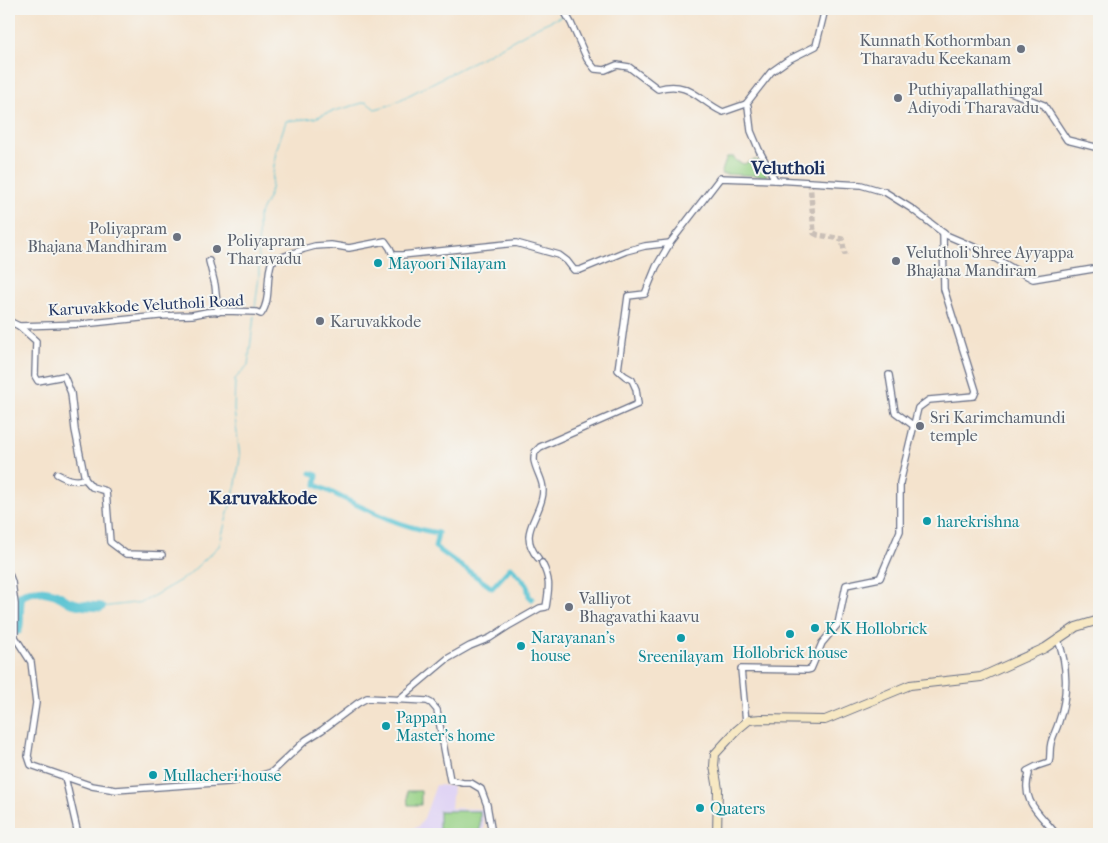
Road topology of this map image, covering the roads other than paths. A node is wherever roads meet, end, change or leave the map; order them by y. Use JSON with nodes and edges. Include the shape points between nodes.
{"nodes":[{"id":1,"x":563,"y":9,"type":"edge"},
{"id":2,"x":825,"y":9,"type":"edge"},
{"id":3,"x":1005,"y":90,"type":"dead end"},
{"id":4,"x":746,"y":104,"type":"junction"},
{"id":5,"x":1099,"y":148,"type":"edge"},
{"id":6,"x":775,"y":180,"type":"junction"},
{"id":7,"x":943,"y":233,"type":"junction"},
{"id":8,"x":670,"y":243,"type":"junction"},
{"id":9,"x":209,"y":261,"type":"dead end"},
{"id":10,"x":1099,"y":268,"type":"edge"},
{"id":11,"x":218,"y":312,"type":"junction"},
{"id":12,"x":9,"y":321,"type":"edge"},
{"id":13,"x":19,"y":326,"type":"junction"},
{"id":14,"x":889,"y":375,"type":"dead end"},
{"id":15,"x":914,"y":426,"type":"junction"},
{"id":16,"x":57,"y":474,"type":"dead end"},
{"id":17,"x":85,"y":479,"type":"junction"},
{"id":18,"x":162,"y":555,"type":"dead end"},
{"id":19,"x":9,"y":574,"type":"edge"},
{"id":20,"x":1099,"y":620,"type":"edge"},
{"id":21,"x":1058,"y":640,"type":"junction"},
{"id":22,"x":398,"y":700,"type":"junction"},
{"id":23,"x":746,"y":722,"type":"junction"},
{"id":24,"x":65,"y":778,"type":"junction"},
{"id":25,"x":78,"y":834,"type":"edge"},
{"id":26,"x":492,"y":834,"type":"edge"},
{"id":27,"x":717,"y":834,"type":"edge"},
{"id":28,"x":1056,"y":834,"type":"edge"}],
"edges":[{"from":1,"to":4,"type":"street","via":[[595,69],[605,70],[617,65],[629,68],[658,89],[677,86],[723,112]]},
{"from":2,"to":4,"type":"street","via":[[816,46],[771,72]]},
{"from":3,"to":5,"type":"street","via":[[1044,106],[1067,140]]},
{"from":4,"to":6,"type":"street","via":[[751,131]]},
{"from":6,"to":7,"type":"street","via":[[861,185],[885,192]]},
{"from":6,"to":8,"type":"street","via":[[720,178]]},
{"from":7,"to":10,"type":"street","via":[[1033,279]]},
{"from":7,"to":15,"type":"street","via":[[944,289],[976,391],[974,396],[928,400],[918,408]]},
{"from":8,"to":11,"type":"street","name":"Karuvakkode Velutholi Road","via":[[626,251],[580,270],[574,270],[559,255],[516,243],[402,255],[393,255],[385,241],[349,248],[315,246],[272,261],[265,308],[261,314]]},
{"from":8,"to":22,"type":"street","via":[[646,294],[628,296],[618,370],[632,380],[638,404],[534,452],[542,481],[542,498],[529,530],[530,545],[548,575],[546,607],[447,659]]},
{"from":9,"to":11,"type":"street"},
{"from":11,"to":13,"type":"street","name":"Karuvakkode Velutholi Road"},
{"from":12,"to":13,"type":"street","name":"Karuvakkode Velutholi Road"},
{"from":13,"to":17,"type":"street","via":[[36,341],[35,376],[38,381],[64,376],[71,393]]},
{"from":14,"to":15,"type":"street","via":[[895,412]]},
{"from":15,"to":23,"type":"street","via":[[900,483],[900,531],[880,578],[846,585],[838,624],[822,643],[811,669],[740,669]]},
{"from":16,"to":17,"type":"street","via":[[67,479]]},
{"from":17,"to":18,"type":"street","via":[[92,487],[106,491],[110,542],[126,554]]},
{"from":19,"to":24,"type":"street","via":[[16,604],[15,637],[31,662],[36,703],[28,756],[31,765]]},
{"from":20,"to":21,"type":"main road","via":[[1076,627]]},
{"from":21,"to":23,"type":"main road","via":[[981,676],[910,685],[825,720],[761,719]]},
{"from":21,"to":28,"type":"street","via":[[1064,659],[1065,697],[1053,733],[1049,762],[1027,771],[1026,780],[1030,802]]},
{"from":22,"to":24,"type":"street","via":[[368,698],[358,703],[306,740],[272,772],[252,778],[116,790]]},
{"from":22,"to":26,"type":"street","via":[[427,701],[437,710],[450,780],[471,782],[481,789]]},
{"from":23,"to":27,"type":"main road","via":[[715,754]]},
{"from":24,"to":25,"type":"street"}]}
